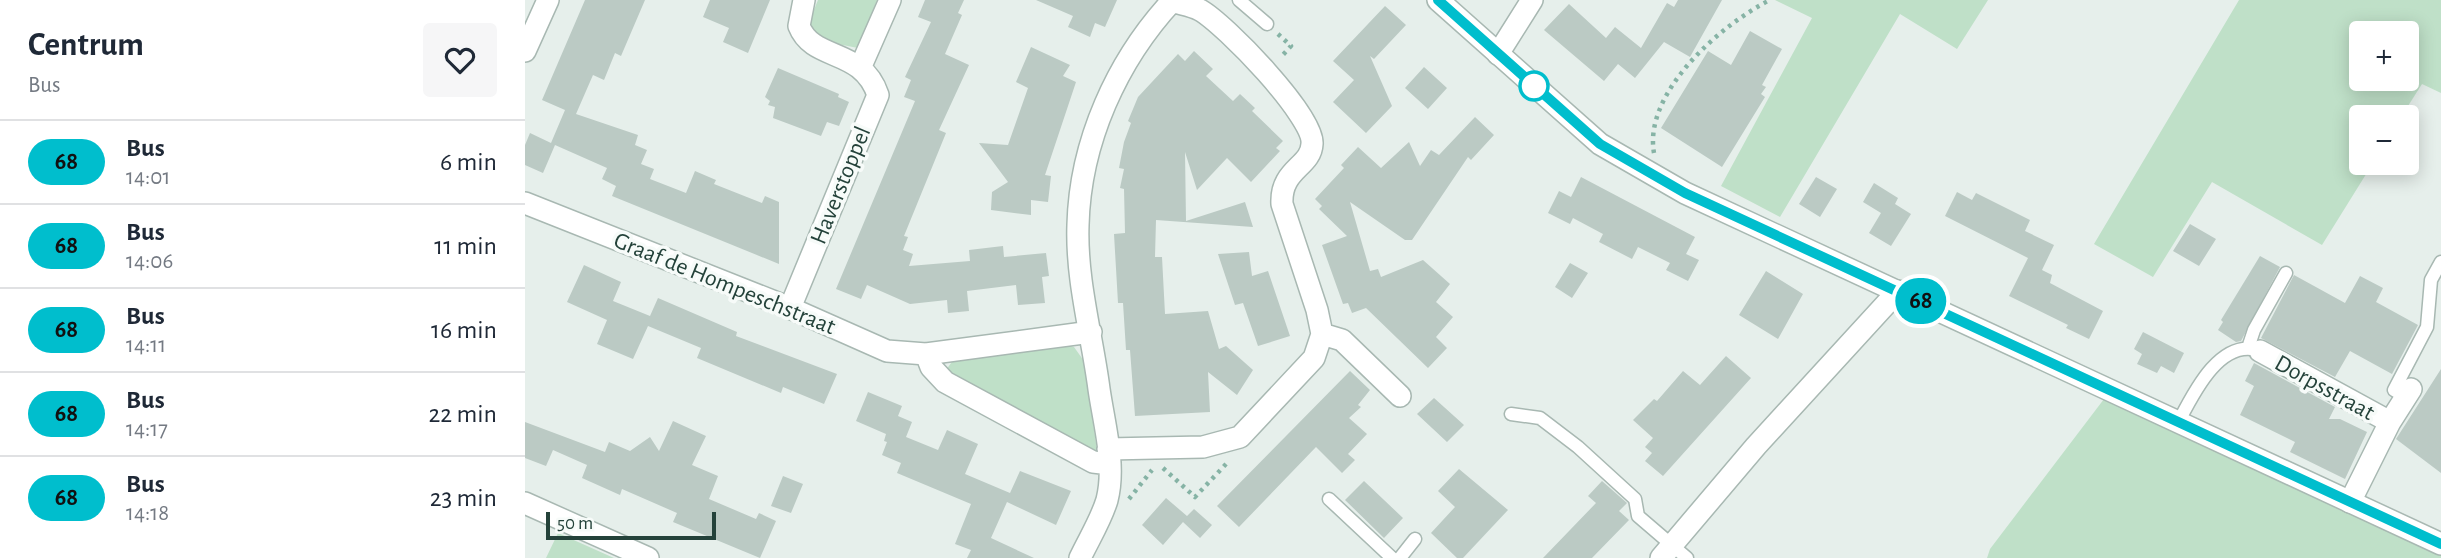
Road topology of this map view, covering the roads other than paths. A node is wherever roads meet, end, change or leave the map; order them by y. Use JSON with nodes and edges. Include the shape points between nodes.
{"nodes":[{"id":1,"x":548,"y":0,"type":"edge"},
{"id":2,"x":804,"y":0,"type":"edge"},
{"id":3,"x":890,"y":0,"type":"edge"},
{"id":4,"x":1172,"y":0,"type":"edge"},
{"id":5,"x":1239,"y":0,"type":"edge"},
{"id":6,"x":1438,"y":0,"type":"edge"},
{"id":7,"x":1532,"y":0,"type":"edge"},
{"id":8,"x":1267,"y":24,"type":"road end"},
{"id":9,"x":525,"y":51,"type":"edge"},
{"id":10,"x":1497,"y":54,"type":"junction"},
{"id":11,"x":860,"y":66,"type":"junction"},
{"id":12,"x":525,"y":203,"type":"edge"},
{"id":13,"x":2441,"y":262,"type":"edge"},
{"id":14,"x":2286,"y":273,"type":"dead end"},
{"id":15,"x":1898,"y":291,"type":"junction"},
{"id":16,"x":790,"y":308,"type":"junction"},
{"id":17,"x":1091,"y":332,"type":"junction"},
{"id":18,"x":1322,"y":334,"type":"junction"},
{"id":19,"x":2254,"y":350,"type":"junction"},
{"id":20,"x":926,"y":355,"type":"junction"},
{"id":21,"x":2408,"y":393,"type":"joint"},
{"id":22,"x":1400,"y":396,"type":"dead end"},
{"id":23,"x":1511,"y":414,"type":"dead end"},
{"id":24,"x":2179,"y":421,"type":"junction"},
{"id":25,"x":2390,"y":422,"type":"junction"},
{"id":26,"x":1109,"y":457,"type":"junction"},
{"id":27,"x":1329,"y":499,"type":"dead end"},
{"id":28,"x":2350,"y":502,"type":"junction"},
{"id":29,"x":525,"y":503,"type":"edge"},
{"id":30,"x":1415,"y":539,"type":"dead end"},
{"id":31,"x":2441,"y":544,"type":"edge"},
{"id":32,"x":1673,"y":554,"type":"edge"},
{"id":33,"x":648,"y":558,"type":"edge"},
{"id":34,"x":1080,"y":558,"type":"edge"},
{"id":35,"x":1392,"y":558,"type":"edge"},
{"id":36,"x":1400,"y":558,"type":"edge"}],
"edges":[{"from":1,"to":9,"type":"street"},
{"from":2,"to":11,"type":"street","via":[[799,26],[807,40]]},
{"from":3,"to":11,"type":"street"},
{"from":4,"to":17,"type":"street","via":[[1122,70],[1090,145],[1077,226]]},
{"from":4,"to":18,"type":"street","via":[[1200,10],[1268,72],[1310,131],[1310,154],[1281,191]]},
{"from":5,"to":8,"type":"lane"},
{"from":6,"to":10,"type":"street"},
{"from":7,"to":10,"type":"street"},
{"from":10,"to":15,"type":"street","via":[[1600,144],[1649,174]]},
{"from":11,"to":16,"type":"street","name":"Haverstoppel","via":[[872,77],[878,95]]},
{"from":12,"to":16,"type":"street","name":"Graaf de Hompeschstraat"},
{"from":13,"to":21,"type":"lane","via":[[2431,280],[2427,327],[2394,390]]},
{"from":14,"to":19,"type":"lane","via":[[2254,330]]},
{"from":15,"to":24,"type":"street"},
{"from":15,"to":32,"type":"street","via":[[1756,446]]},
{"from":16,"to":20,"type":"street","name":"Graaf de Hompeschstraat","via":[[887,351]]},
{"from":17,"to":20,"type":"street","name":"Graaf de Hompeschstraat"},
{"from":17,"to":26,"type":"street"},
{"from":18,"to":22,"type":"street","via":[[1342,340]]},
{"from":18,"to":26,"type":"street","via":[[1314,358],[1240,437],[1203,447]]},
{"from":19,"to":24,"type":"lane","via":[[2231,353],[2211,369]]},
{"from":19,"to":25,"type":"street","name":"Dorpsstraat"},
{"from":20,"to":26,"type":"street","via":[[945,382],[1093,463]]},
{"from":21,"to":25,"type":"street","name":"Dorpsstraat"},
{"from":23,"to":32,"type":"lane","via":[[1540,418],[1578,447],[1635,499],[1638,516]]},
{"from":24,"to":28,"type":"street"},
{"from":25,"to":28,"type":"street","name":"Dorpsstraat"},
{"from":26,"to":34,"type":"street","via":[[1107,500]]},
{"from":27,"to":35,"type":"lane"},
{"from":28,"to":31,"type":"street"},
{"from":29,"to":33,"type":"street"},
{"from":30,"to":36,"type":"lane"}]}
